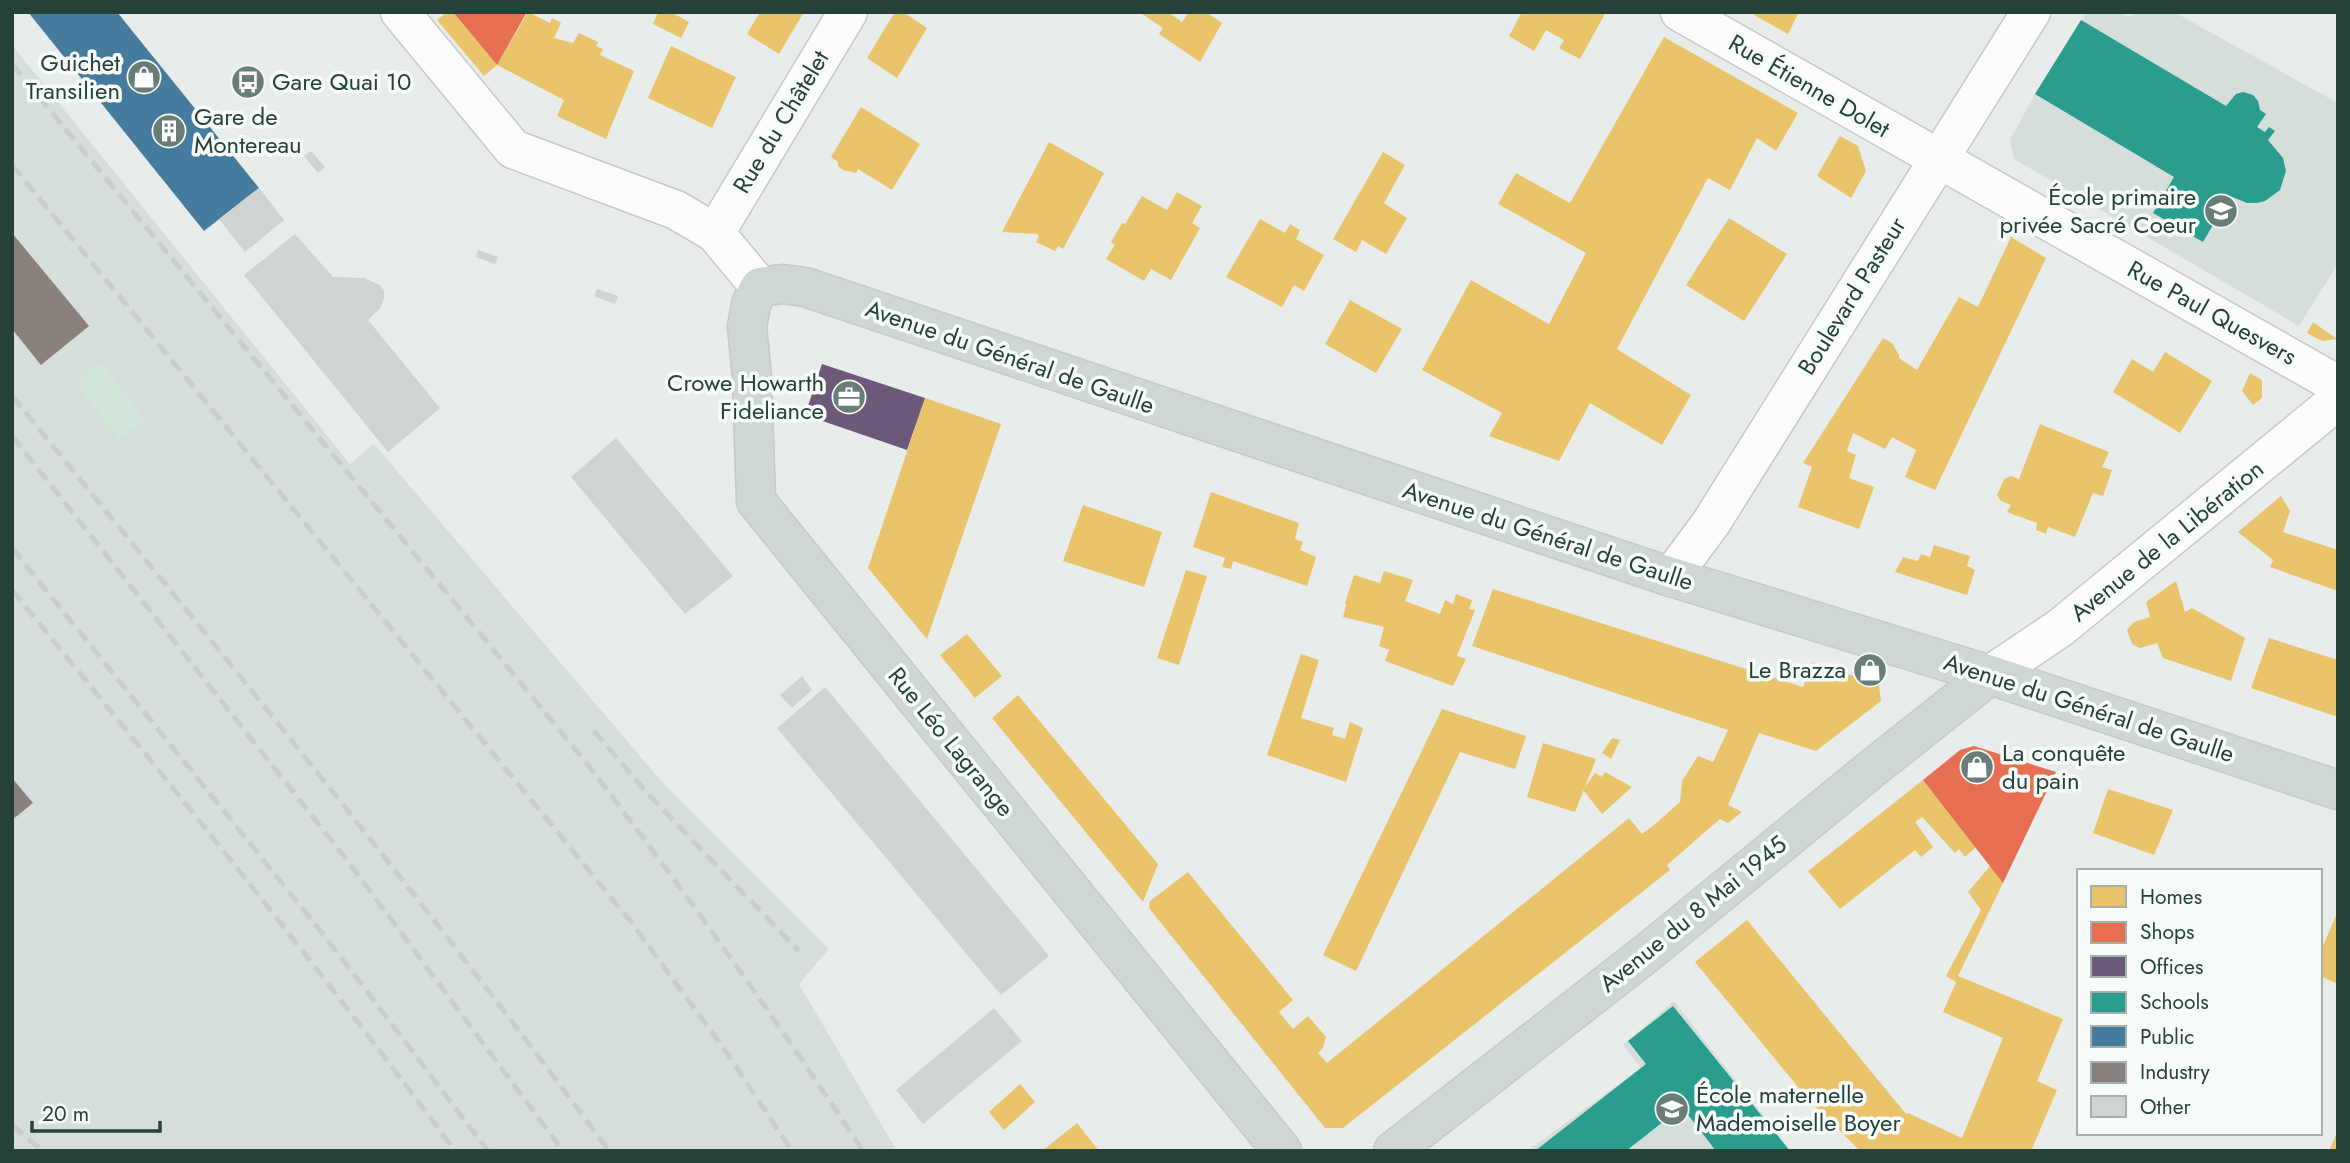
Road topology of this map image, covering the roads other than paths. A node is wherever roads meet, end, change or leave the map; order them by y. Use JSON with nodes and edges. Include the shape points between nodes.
{"nodes":[{"id":1,"x":400,"y":12,"type":"edge"},
{"id":2,"x":848,"y":12,"type":"edge"},
{"id":3,"x":1680,"y":12,"type":"edge"},
{"id":4,"x":2031,"y":12,"type":"edge"},
{"id":5,"x":1938,"y":159,"type":"junction"},
{"id":6,"x":715,"y":233,"type":"junction"},
{"id":7,"x":760,"y":287,"type":"junction"},
{"id":8,"x":2338,"y":385,"type":"edge"},
{"id":9,"x":2338,"y":400,"type":"edge"},
{"id":10,"x":1671,"y":577,"type":"junction"},
{"id":11,"x":1990,"y":674,"type":"junction"},
{"id":12,"x":2338,"y":790,"type":"edge"},
{"id":13,"x":1282,"y":1151,"type":"edge"},
{"id":14,"x":1393,"y":1151,"type":"edge"}],
"edges":[{"from":1,"to":6,"type":"street","via":[[513,149],[676,209]]},
{"from":2,"to":6,"type":"street","name":"Rue du Châtelet"},
{"from":3,"to":5,"type":"street","name":"Rue Étienne Dolet"},
{"from":4,"to":5,"type":"street","name":"Boulevard Pasteur"},
{"from":5,"to":8,"type":"street","name":"Rue Paul Quesvers"},
{"from":5,"to":10,"type":"street","name":"Boulevard Pasteur","via":[[1711,523]]},
{"from":6,"to":7,"type":"street"},
{"from":7,"to":10,"type":"main road","name":"Avenue du Général de Gaulle","via":[[805,287]]},
{"from":7,"to":13,"type":"main road","name":"Rue Léo Lagrange","via":[[747,327],[756,501]]},
{"from":9,"to":11,"type":"street","name":"Avenue de la Libération","via":[[2060,628]]},
{"from":10,"to":11,"type":"main road","name":"Avenue du Général de Gaulle"},
{"from":11,"to":12,"type":"main road","name":"Avenue du Général de Gaulle"},
{"from":11,"to":14,"type":"main road","name":"Avenue du 8 Mai 1945","via":[[1647,953]]}]}
